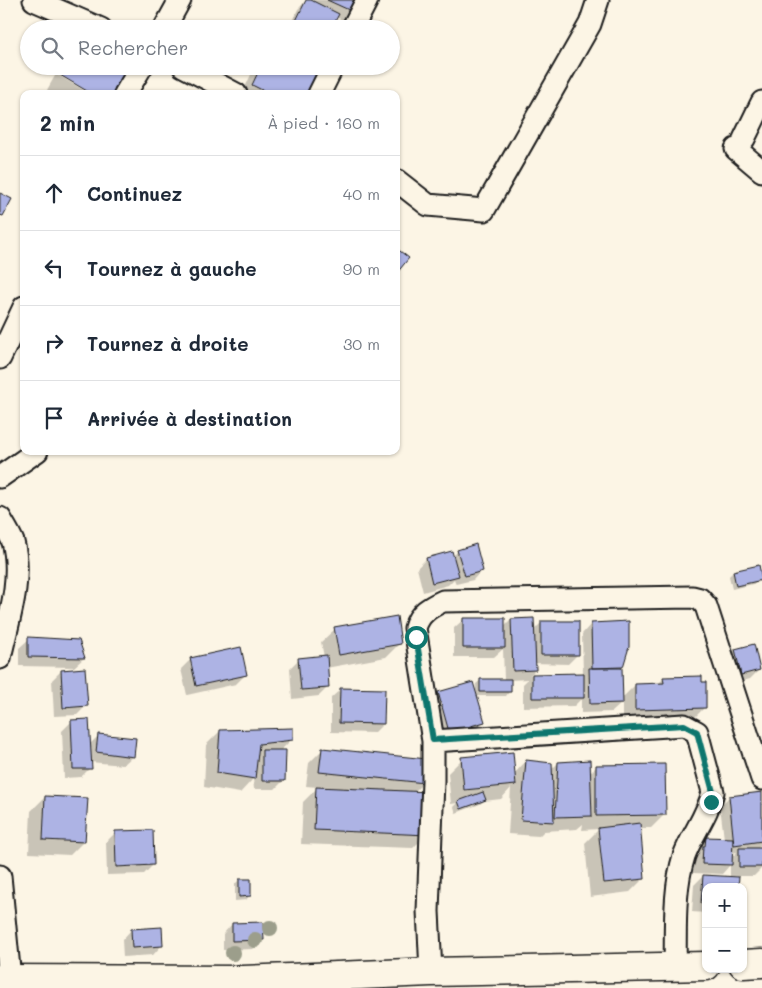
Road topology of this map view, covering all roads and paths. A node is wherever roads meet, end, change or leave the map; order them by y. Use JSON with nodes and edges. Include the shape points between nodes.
{"nodes":[{"id":1,"x":34,"y":0,"type":"edge"},
{"id":2,"x":180,"y":0,"type":"edge"},
{"id":3,"x":367,"y":0,"type":"edge"},
{"id":4,"x":598,"y":0,"type":"edge"},
{"id":5,"x":80,"y":20,"type":"edge"},
{"id":6,"x":169,"y":20,"type":"edge"},
{"id":7,"x":357,"y":20,"type":"edge"},
{"id":8,"x":137,"y":75,"type":"edge"},
{"id":9,"x":200,"y":75,"type":"edge"},
{"id":10,"x":328,"y":75,"type":"edge"},
{"id":11,"x":127,"y":90,"type":"edge"},
{"id":12,"x":228,"y":90,"type":"edge"},
{"id":13,"x":321,"y":90,"type":"edge"},
{"id":14,"x":762,"y":102,"type":"edge"},
{"id":15,"x":762,"y":171,"type":"edge"},
{"id":16,"x":400,"y":183,"type":"edge"},
{"id":17,"x":20,"y":316,"type":"edge"},
{"id":18,"x":0,"y":358,"type":"edge"},
{"id":19,"x":32,"y":455,"type":"edge"},
{"id":20,"x":0,"y":478,"type":"edge"},
{"id":21,"x":0,"y":518,"type":"edge"},
{"id":22,"x":0,"y":658,"type":"edge"},
{"id":23,"x":433,"y":740,"type":"junction"},
{"id":24,"x":762,"y":779,"type":"edge"},
{"id":25,"x":0,"y":876,"type":"edge"},
{"id":26,"x":762,"y":963,"type":"edge"},
{"id":27,"x":747,"y":964,"type":"edge"},
{"id":28,"x":702,"y":966,"type":"edge"},
{"id":29,"x":675,"y":967,"type":"junction"},
{"id":30,"x":431,"y":972,"type":"junction"},
{"id":31,"x":5,"y":979,"type":"edge"},
{"id":32,"x":243,"y":984,"type":"edge"}],
"edges":[{"from":1,"to":5,"type":"street"},
{"from":2,"to":6,"type":"street"},
{"from":3,"to":7,"type":"street"},
{"from":4,"to":16,"type":"street","via":[[590,24],[484,210],[428,205]]},
{"from":8,"to":11,"type":"street"},
{"from":9,"to":12,"type":"street"},
{"from":10,"to":13,"type":"street"},
{"from":14,"to":15,"type":"street","via":[[740,144]]},
{"from":17,"to":18,"type":"street"},
{"from":19,"to":20,"type":"street"},
{"from":21,"to":22,"type":"street","via":[[12,540],[17,567]]},
{"from":23,"to":24,"type":"street","via":[[416,637],[417,621],[427,609],[444,601],[692,597],[700,599],[706,606]]},
{"from":23,"to":29,"type":"street","via":[[684,725],[697,732],[713,792],[684,856],[677,886]]},
{"from":23,"to":30,"type":"street","via":[[428,911]]},
{"from":25,"to":31,"type":"street"},
{"from":26,"to":27,"type":"main road"},
{"from":28,"to":29,"type":"main road"},
{"from":29,"to":30,"type":"main road"},
{"from":30,"to":32,"type":"main road"},
{"from":31,"to":32,"type":"main road"}]}
